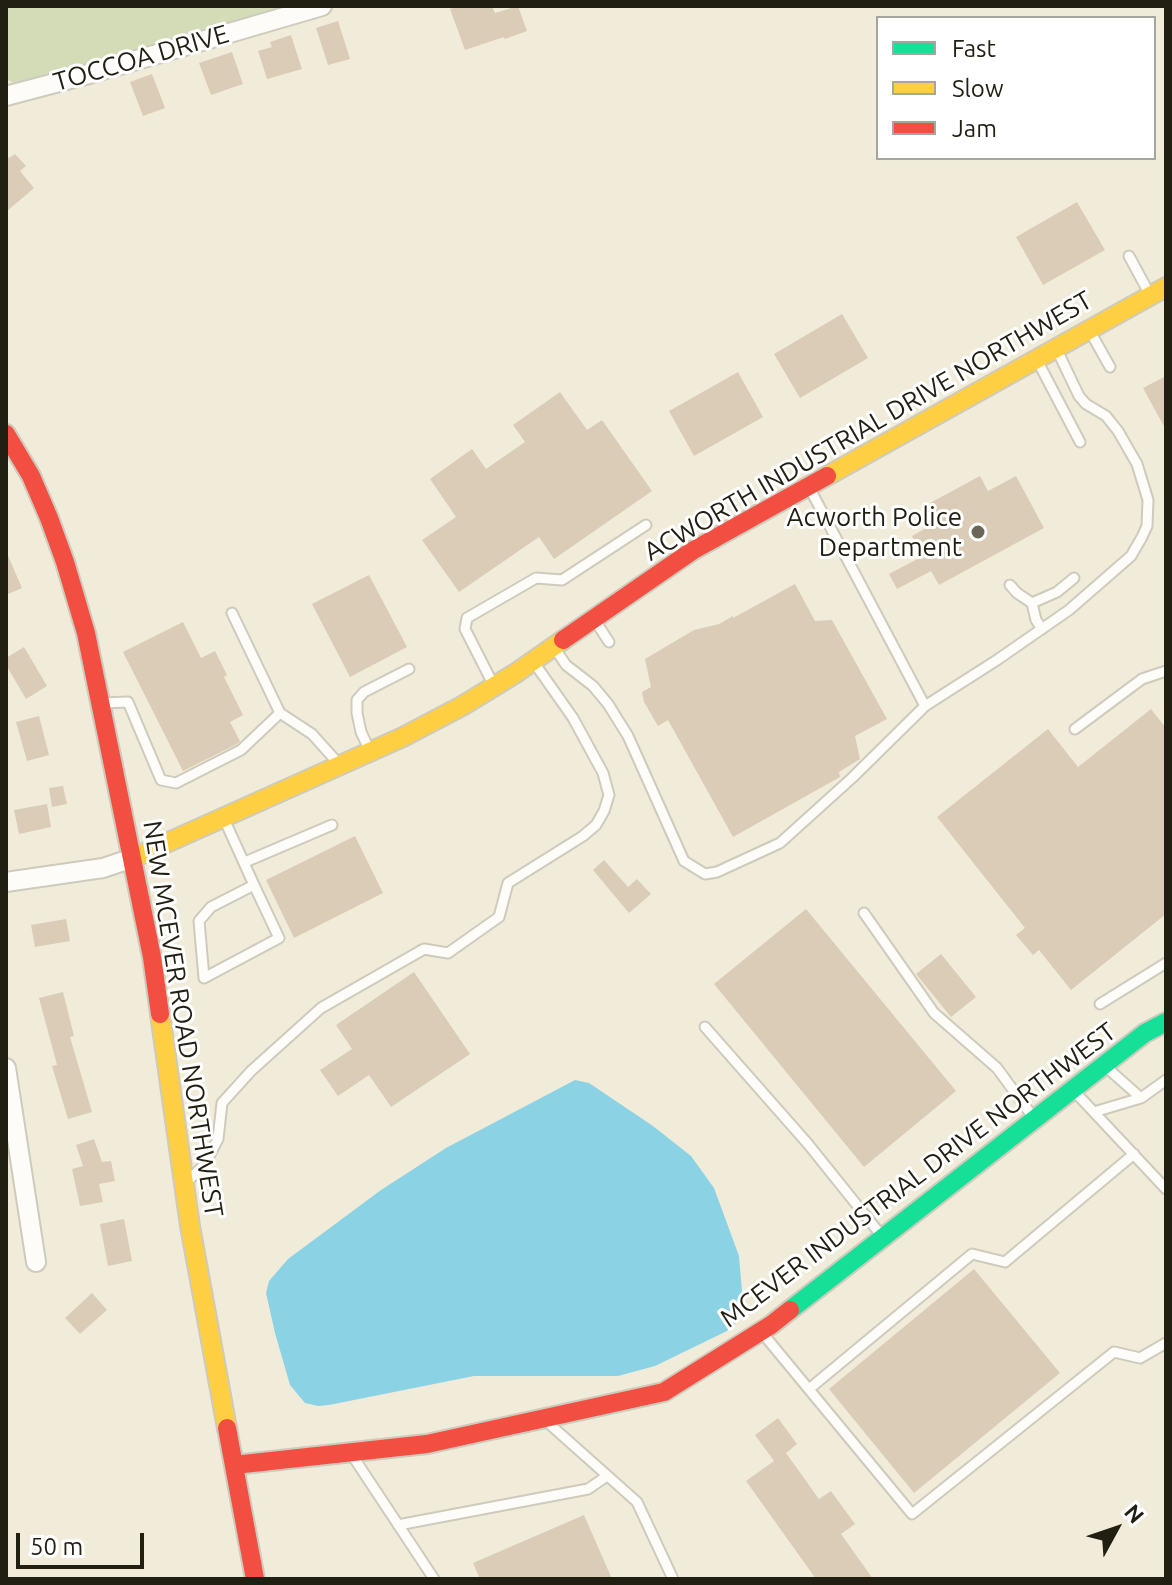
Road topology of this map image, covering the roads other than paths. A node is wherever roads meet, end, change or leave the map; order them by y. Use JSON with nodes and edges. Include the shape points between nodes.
{"nodes":[{"id":1,"x":322,"y":6,"type":"edge"},
{"id":2,"x":6,"y":96,"type":"edge"},
{"id":3,"x":1129,"y":256,"type":"dead end"},
{"id":4,"x":1158,"y":291,"type":"edge"},
{"id":5,"x":1089,"y":330,"type":"junction"},
{"id":6,"x":1056,"y":348,"type":"junction"},
{"id":7,"x":1036,"y":359,"type":"junction"},
{"id":8,"x":1110,"y":367,"type":"dead end"},
{"id":9,"x":6,"y":434,"type":"edge"},
{"id":10,"x":1080,"y":442,"type":"dead end"},
{"id":11,"x":809,"y":486,"type":"junction"},
{"id":12,"x":646,"y":525,"type":"dead end"},
{"id":13,"x":1074,"y":578,"type":"dead end"},
{"id":14,"x":1010,"y":585,"type":"dead end"},
{"id":15,"x":1032,"y":603,"type":"junction"},
{"id":16,"x":232,"y":613,"type":"dead end"},
{"id":17,"x":595,"y":619,"type":"junction"},
{"id":18,"x":1042,"y":629,"type":"junction"},
{"id":19,"x":609,"y":642,"type":"dead end"},
{"id":20,"x":554,"y":646,"type":"junction"},
{"id":21,"x":533,"y":661,"type":"junction"},
{"id":22,"x":409,"y":669,"type":"dead end"},
{"id":23,"x":1166,"y":671,"type":"edge"},
{"id":24,"x":494,"y":687,"type":"junction"},
{"id":25,"x":101,"y":703,"type":"junction"},
{"id":26,"x":925,"y":706,"type":"junction"},
{"id":27,"x":280,"y":713,"type":"junction"},
{"id":28,"x":1075,"y":729,"type":"dead end"},
{"id":29,"x":371,"y":752,"type":"junction"},
{"id":30,"x":340,"y":765,"type":"junction"},
{"id":31,"x":224,"y":818,"type":"junction"},
{"id":32,"x":332,"y":825,"type":"dead end"},
{"id":33,"x":133,"y":858,"type":"junction"},
{"id":34,"x":245,"y":862,"type":"junction"},
{"id":35,"x":6,"y":882,"type":"edge"},
{"id":36,"x":254,"y":885,"type":"junction"},
{"id":37,"x":864,"y":913,"type":"dead end"},
{"id":38,"x":1166,"y":963,"type":"edge"},
{"id":39,"x":1100,"y":1004,"type":"dead end"},
{"id":40,"x":1166,"y":1022,"type":"edge"},
{"id":41,"x":705,"y":1027,"type":"dead end"},
{"id":42,"x":1104,"y":1065,"type":"junction"},
{"id":43,"x":6,"y":1068,"type":"edge"},
{"id":44,"x":1166,"y":1080,"type":"edge"},
{"id":45,"x":1073,"y":1090,"type":"junction"},
{"id":46,"x":1141,"y":1098,"type":"junction"},
{"id":47,"x":1094,"y":1112,"type":"junction"},
{"id":48,"x":1035,"y":1120,"type":"junction"},
{"id":49,"x":1134,"y":1154,"type":"junction"},
{"id":50,"x":184,"y":1185,"type":"junction"},
{"id":51,"x":1166,"y":1189,"type":"edge"},
{"id":52,"x":883,"y":1238,"type":"junction"},
{"id":53,"x":36,"y":1262,"type":"dead end"},
{"id":54,"x":761,"y":1331,"type":"junction"},
{"id":55,"x":1166,"y":1343,"type":"edge"},
{"id":56,"x":809,"y":1389,"type":"junction"},
{"id":57,"x":543,"y":1419,"type":"junction"},
{"id":58,"x":351,"y":1453,"type":"junction"},
{"id":59,"x":234,"y":1465,"type":"junction"},
{"id":60,"x":607,"y":1476,"type":"junction"},
{"id":61,"x":398,"y":1525,"type":"junction"},
{"id":62,"x":255,"y":1579,"type":"edge"},
{"id":63,"x":434,"y":1579,"type":"edge"},
{"id":64,"x":673,"y":1579,"type":"edge"}],
"edges":[{"from":1,"to":2,"type":"street","name":"TOCCOA DRIVE"},
{"from":3,"to":4,"type":"lane"},
{"from":4,"to":5,"type":"street","name":"ACWORTH INDUSTRIAL DRIVE NORTHWEST"},
{"from":5,"to":6,"type":"street","name":"ACWORTH INDUSTRIAL DRIVE NORTHWEST"},
{"from":5,"to":8,"type":"lane"},
{"from":6,"to":7,"type":"street","name":"ACWORTH INDUSTRIAL DRIVE NORTHWEST"},
{"from":6,"to":18,"type":"lane","via":[[1079,396],[1106,416],[1130,450],[1146,488],[1148,514],[1131,556]]},
{"from":7,"to":10,"type":"lane"},
{"from":7,"to":11,"type":"street","name":"ACWORTH INDUSTRIAL DRIVE NORTHWEST"},
{"from":9,"to":25,"type":"street","name":"NEW MCEVER ROAD NORTHWEST","via":[[31,476],[65,562]]},
{"from":11,"to":17,"type":"street","name":"ACWORTH INDUSTRIAL DRIVE NORTHWEST","via":[[692,551]]},
{"from":11,"to":26,"type":"lane"},
{"from":12,"to":24,"type":"lane","via":[[562,580],[536,578],[467,618],[465,629]]},
{"from":13,"to":15,"type":"lane"},
{"from":14,"to":15,"type":"lane"},
{"from":15,"to":18,"type":"lane"},
{"from":16,"to":27,"type":"lane"},
{"from":17,"to":19,"type":"lane"},
{"from":17,"to":20,"type":"street","name":"ACWORTH INDUSTRIAL DRIVE NORTHWEST"},
{"from":18,"to":26,"type":"lane"},
{"from":20,"to":21,"type":"street","name":"ACWORTH INDUSTRIAL DRIVE NORTHWEST"},
{"from":20,"to":26,"type":"lane","via":[[566,665],[608,704],[628,736],[684,861],[705,874],[780,843]]},
{"from":21,"to":24,"type":"street","name":"ACWORTH INDUSTRIAL DRIVE NORTHWEST"},
{"from":21,"to":50,"type":"lane","via":[[603,773],[609,795],[596,825],[508,883],[499,917],[448,953],[424,949],[321,1008],[222,1103],[218,1139],[205,1164]]},
{"from":22,"to":29,"type":"lane","via":[[357,700],[361,732]]},
{"from":23,"to":28,"type":"lane","via":[[1142,679]]},
{"from":24,"to":29,"type":"street","name":"ACWORTH INDUSTRIAL DRIVE NORTHWEST"},
{"from":25,"to":27,"type":"lane","via":[[128,702],[161,780],[176,783],[241,750]]},
{"from":25,"to":33,"type":"street","name":"NEW MCEVER ROAD NORTHWEST"},
{"from":27,"to":30,"type":"lane","via":[[312,734]]},
{"from":29,"to":30,"type":"street","name":"ACWORTH INDUSTRIAL DRIVE NORTHWEST"},
{"from":30,"to":31,"type":"street","name":"ACWORTH INDUSTRIAL DRIVE NORTHWEST"},
{"from":31,"to":33,"type":"street","name":"ACWORTH INDUSTRIAL DRIVE NORTHWEST"},
{"from":31,"to":34,"type":"lane"},
{"from":32,"to":34,"type":"lane"},
{"from":33,"to":35,"type":"street","via":[[103,868]]},
{"from":33,"to":50,"type":"street","name":"NEW MCEVER ROAD NORTHWEST"},
{"from":34,"to":36,"type":"lane"},
{"from":36,"to":36,"type":"lane","via":[[211,907],[199,921],[204,978],[279,938]]},
{"from":37,"to":48,"type":"lane","via":[[934,1013],[997,1068]]},
{"from":38,"to":39,"type":"lane"},
{"from":40,"to":42,"type":"street","name":"MCEVER INDUSTRIAL DRIVE NORTHWEST"},
{"from":41,"to":52,"type":"lane"},
{"from":42,"to":45,"type":"street","name":"MCEVER INDUSTRIAL DRIVE NORTHWEST"},
{"from":42,"to":46,"type":"lane"},
{"from":43,"to":53,"type":"street"},
{"from":44,"to":46,"type":"lane"},
{"from":45,"to":47,"type":"lane"},
{"from":45,"to":48,"type":"street","name":"MCEVER INDUSTRIAL DRIVE NORTHWEST"},
{"from":46,"to":47,"type":"lane"},
{"from":47,"to":49,"type":"lane"},
{"from":48,"to":52,"type":"street","name":"MCEVER INDUSTRIAL DRIVE NORTHWEST"},
{"from":49,"to":51,"type":"lane"},
{"from":49,"to":56,"type":"lane","via":[[1005,1262],[972,1254]]},
{"from":50,"to":59,"type":"street","name":"NEW MCEVER ROAD NORTHWEST"},
{"from":52,"to":54,"type":"street","name":"MCEVER INDUSTRIAL DRIVE NORTHWEST"},
{"from":54,"to":56,"type":"lane"},
{"from":54,"to":57,"type":"street","name":"MCEVER INDUSTRIAL DRIVE NORTHWEST","via":[[664,1392]]},
{"from":55,"to":56,"type":"lane","via":[[1140,1358],[1114,1352],[912,1514]]},
{"from":57,"to":58,"type":"street","name":"MCEVER INDUSTRIAL DRIVE NORTHWEST","via":[[427,1444]]},
{"from":57,"to":60,"type":"lane"},
{"from":58,"to":59,"type":"street","name":"MCEVER INDUSTRIAL DRIVE NORTHWEST"},
{"from":58,"to":61,"type":"lane"},
{"from":59,"to":62,"type":"street","name":"NEW MCEVER ROAD NORTHWEST"},
{"from":60,"to":61,"type":"lane","via":[[588,1489]]},
{"from":60,"to":64,"type":"lane","via":[[637,1502]]},
{"from":61,"to":63,"type":"lane"}]}
